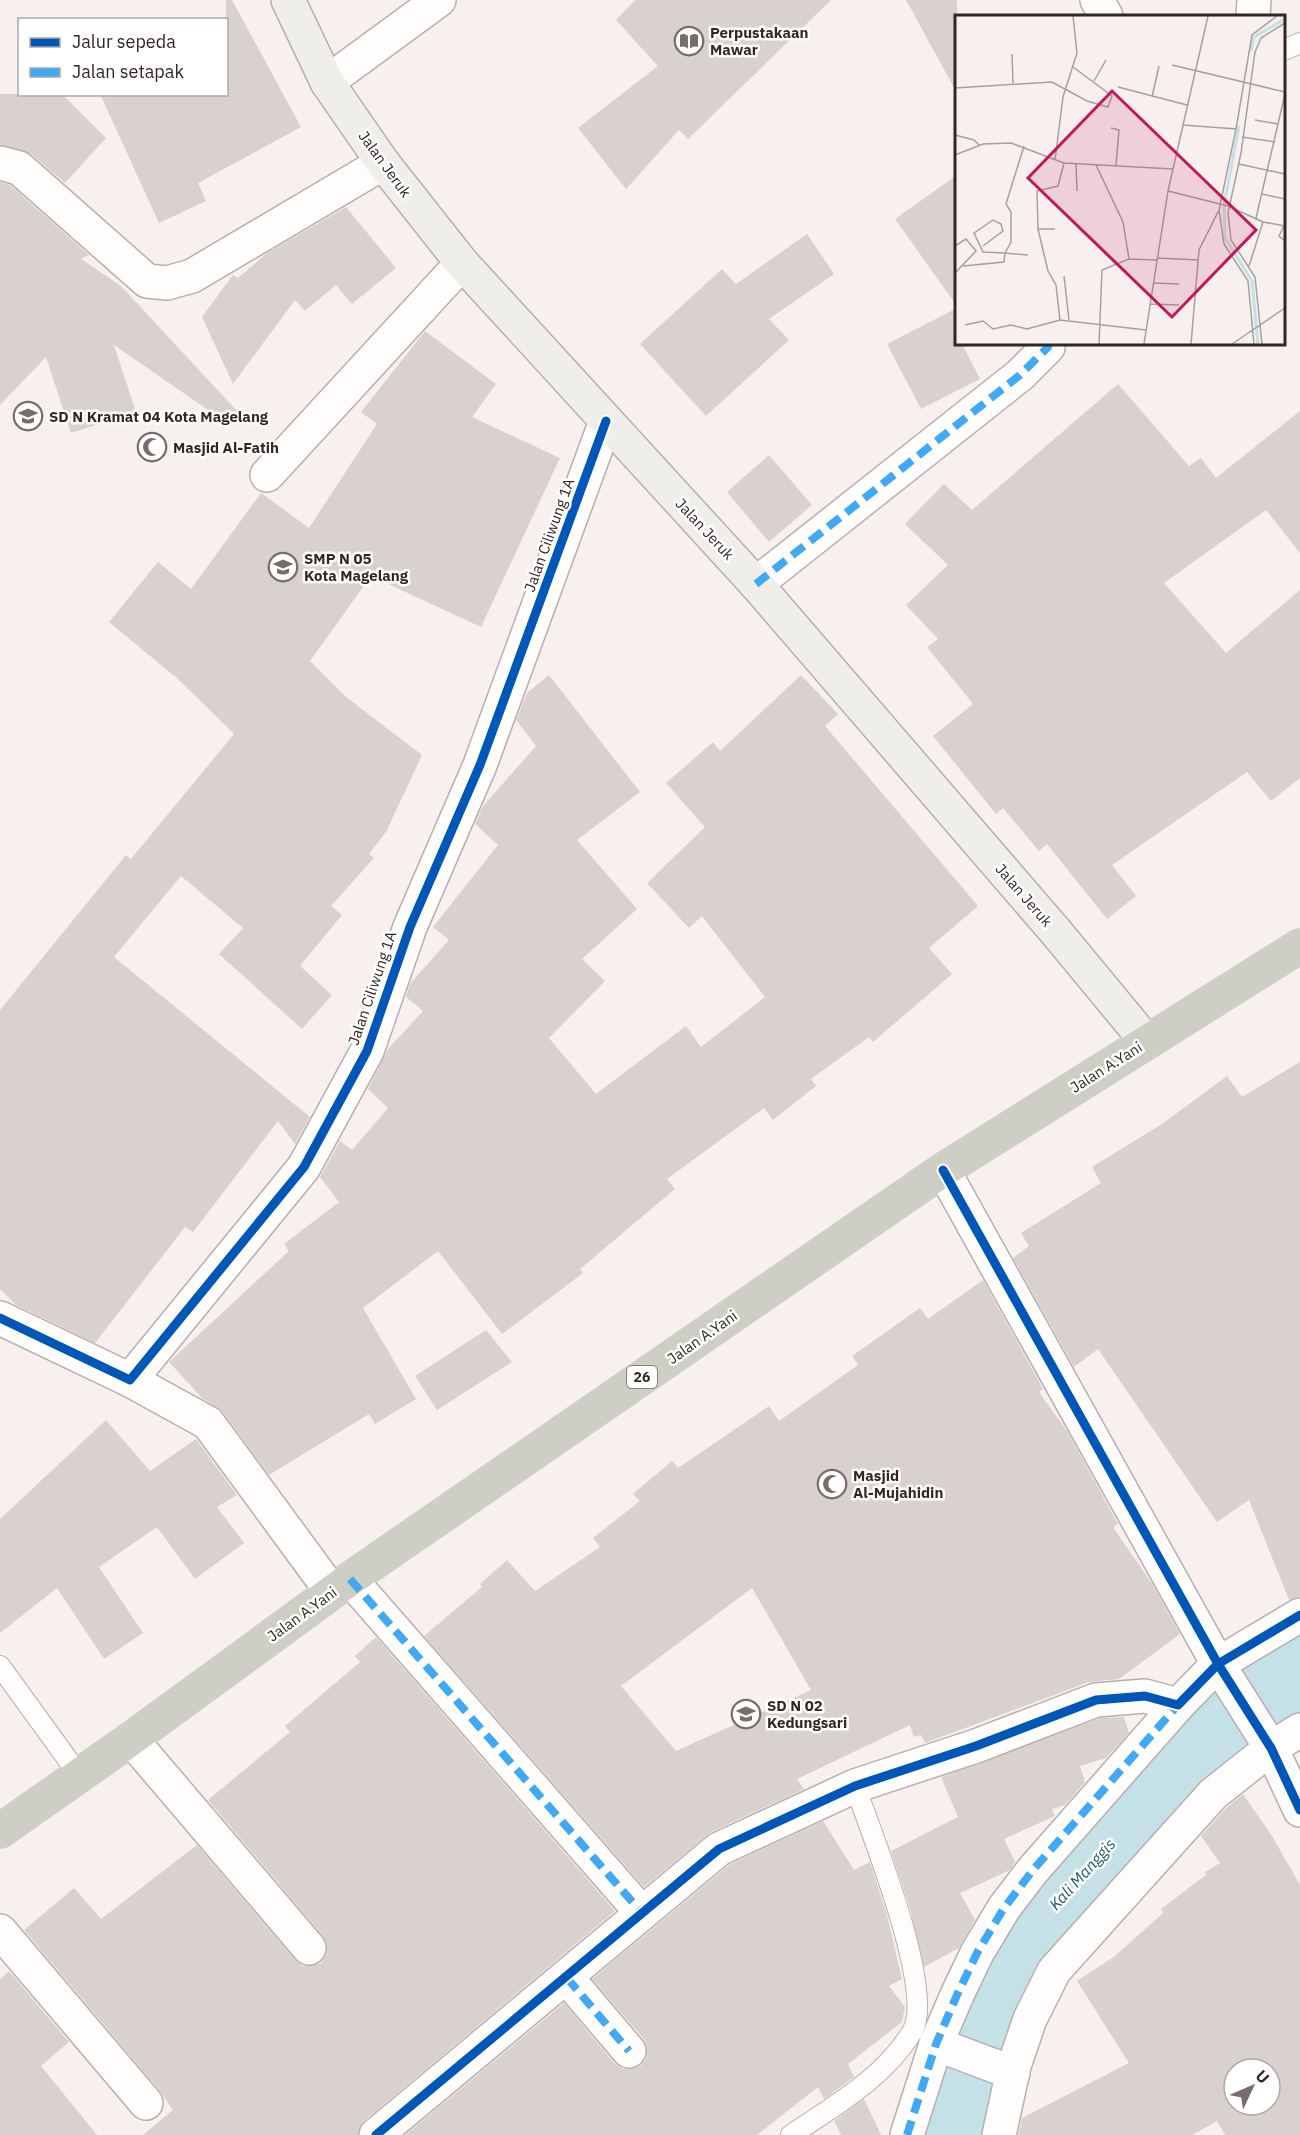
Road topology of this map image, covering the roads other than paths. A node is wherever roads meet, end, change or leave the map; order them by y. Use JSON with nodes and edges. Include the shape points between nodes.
{"nodes":[{"id":1,"x":288,"y":0,"type":"edge"},
{"id":2,"x":439,"y":0,"type":"edge"},
{"id":3,"x":1097,"y":0,"type":"edge"},
{"id":4,"x":1105,"y":15,"type":"edge"},
{"id":5,"x":1300,"y":43,"type":"edge"},
{"id":6,"x":1285,"y":50,"type":"edge"},
{"id":7,"x":327,"y":82,"type":"junction"},
{"id":8,"x":0,"y":163,"type":"edge"},
{"id":9,"x":382,"y":163,"type":"junction"},
{"id":10,"x":462,"y":263,"type":"junction"},
{"id":11,"x":1048,"y":345,"type":"edge"},
{"id":12,"x":606,"y":421,"type":"junction"},
{"id":13,"x":267,"y":475,"type":"dead end"},
{"id":14,"x":756,"y":584,"type":"junction"},
{"id":15,"x":1300,"y":946,"type":"edge"},
{"id":16,"x":1147,"y":1042,"type":"junction"},
{"id":17,"x":943,"y":1170,"type":"junction"},
{"id":18,"x":0,"y":1318,"type":"edge"},
{"id":19,"x":130,"y":1380,"type":"junction"},
{"id":20,"x":341,"y":1585,"type":"junction"},
{"id":21,"x":1300,"y":1615,"type":"edge"},
{"id":22,"x":0,"y":1666,"type":"edge"},
{"id":23,"x":1201,"y":1687,"type":"junction"},
{"id":24,"x":1300,"y":1730,"type":"edge"},
{"id":25,"x":131,"y":1739,"type":"junction"},
{"id":26,"x":1267,"y":1741,"type":"junction"},
{"id":27,"x":79,"y":1775,"type":"junction"},
{"id":28,"x":855,"y":1786,"type":"junction"},
{"id":29,"x":1300,"y":1810,"type":"edge"},
{"id":30,"x":0,"y":1831,"type":"edge"},
{"id":31,"x":639,"y":1909,"type":"junction"},
{"id":32,"x":0,"y":1930,"type":"edge"},
{"id":33,"x":309,"y":1948,"type":"dead end"},
{"id":34,"x":567,"y":1978,"type":"junction"},
{"id":35,"x":940,"y":2045,"type":"junction"},
{"id":36,"x":629,"y":2051,"type":"dead end"},
{"id":37,"x":1008,"y":2071,"type":"junction"},
{"id":38,"x":147,"y":2103,"type":"dead end"},
{"id":39,"x":376,"y":2135,"type":"edge"},
{"id":40,"x":791,"y":2135,"type":"edge"},
{"id":41,"x":907,"y":2135,"type":"edge"},
{"id":42,"x":999,"y":2135,"type":"edge"}],
"edges":[{"from":1,"to":7,"type":"main road","name":"Jalan Jeruk"},
{"from":2,"to":7,"type":"street"},
{"from":3,"to":4,"type":"street"},
{"from":5,"to":6,"type":"lane"},
{"from":7,"to":9,"type":"main road","name":"Jalan Jeruk"},
{"from":8,"to":9,"type":"street","via":[[19,168],[147,281],[167,283],[192,276]]},
{"from":9,"to":10,"type":"main road","name":"Jalan Jeruk"},
{"from":10,"to":12,"type":"main road","name":"Jalan Jeruk"},
{"from":10,"to":13,"type":"street"},
{"from":11,"to":14,"type":"street","via":[[1020,375]]},
{"from":12,"to":14,"type":"main road","name":"Jalan Jeruk"},
{"from":12,"to":19,"type":"street","name":"Jalan Ciliwung 1A","via":[[480,765],[410,927],[367,1051],[304,1167]]},
{"from":14,"to":16,"type":"main road","name":"Jalan Jeruk"},
{"from":15,"to":16,"type":"highway","name":"Jalan A.Yani","number":"26"},
{"from":16,"to":17,"type":"highway","name":"Jalan A.Yani","number":"26"},
{"from":17,"to":20,"type":"highway","name":"Jalan A.Yani","number":"26"},
{"from":17,"to":23,"type":"street"},
{"from":18,"to":19,"type":"street"},
{"from":19,"to":20,"type":"street","via":[[208,1423]]},
{"from":20,"to":25,"type":"highway","name":"Jalan A.Yani","number":"26"},
{"from":20,"to":31,"type":"street"},
{"from":21,"to":23,"type":"street"},
{"from":22,"to":27,"type":"lane"},
{"from":23,"to":26,"type":"street"},
{"from":23,"to":28,"type":"street","via":[[1096,1700]]},
{"from":23,"to":35,"type":"street","via":[[1032,1870],[1004,1908],[977,1953]]},
{"from":24,"to":26,"type":"street"},
{"from":25,"to":27,"type":"highway","name":"Jalan A.Yani","number":"26"},
{"from":25,"to":33,"type":"street"},
{"from":26,"to":29,"type":"street"},
{"from":26,"to":37,"type":"street","via":[[1213,1794],[1054,1971]]},
{"from":27,"to":30,"type":"highway","name":"Jalan A.Yani","number":"26"},
{"from":28,"to":31,"type":"street","via":[[719,1849]]},
{"from":28,"to":40,"type":"lane","via":[[914,1963],[917,2000],[913,2030],[884,2068]]},
{"from":31,"to":34,"type":"street"},
{"from":32,"to":38,"type":"street"},
{"from":34,"to":36,"type":"street"},
{"from":34,"to":39,"type":"street"},
{"from":35,"to":37,"type":"street"},
{"from":35,"to":41,"type":"street"},
{"from":37,"to":42,"type":"street"}]}
